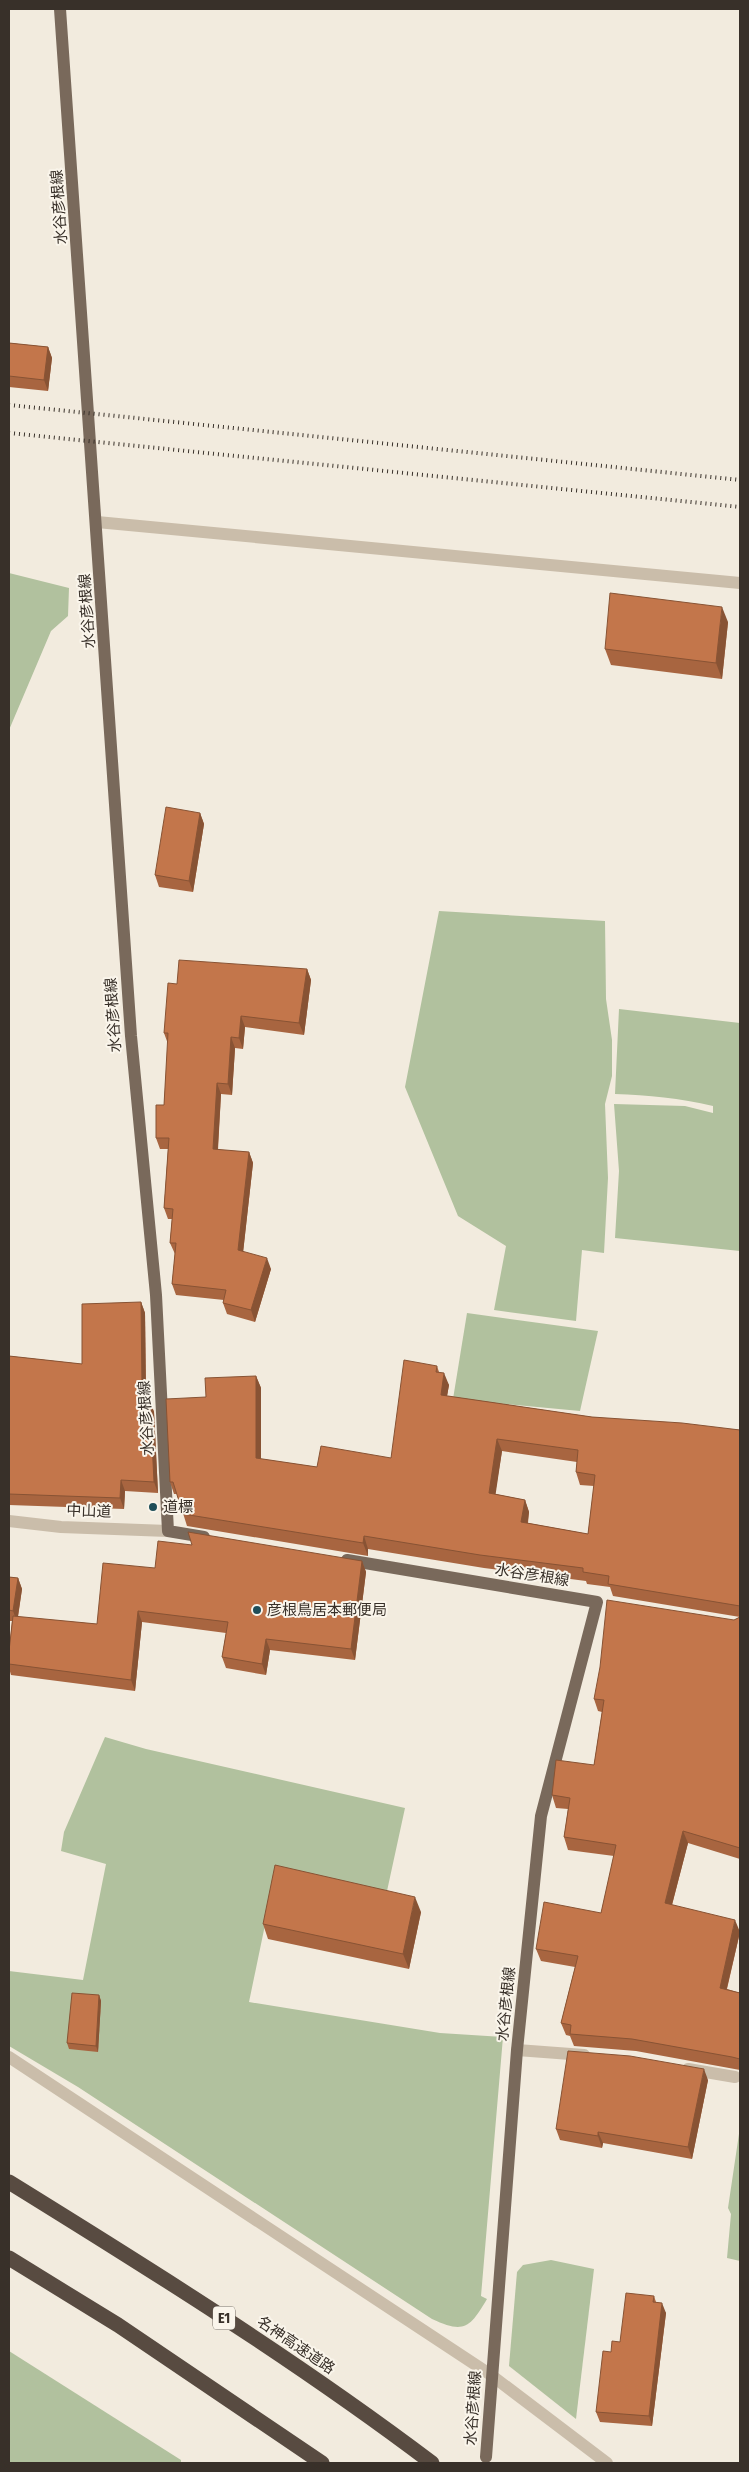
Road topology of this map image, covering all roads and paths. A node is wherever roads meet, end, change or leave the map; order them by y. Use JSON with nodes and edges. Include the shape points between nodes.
{"nodes":[{"id":1,"x":60,"y":9,"type":"edge"},
{"id":2,"x":97,"y":522,"type":"junction"},
{"id":3,"x":740,"y":583,"type":"edge"},
{"id":4,"x":9,"y":1521,"type":"edge"},
{"id":5,"x":168,"y":1531,"type":"junction"},
{"id":6,"x":217,"y":1539,"type":"edge"},
{"id":7,"x":334,"y":1558,"type":"edge"},
{"id":8,"x":517,"y":2050,"type":"junction"},
{"id":9,"x":596,"y":2056,"type":"edge"},
{"id":10,"x":9,"y":2057,"type":"edge"},
{"id":11,"x":672,"y":2066,"type":"edge"},
{"id":12,"x":735,"y":2077,"type":"edge"},
{"id":13,"x":9,"y":2182,"type":"edge"},
{"id":14,"x":9,"y":2258,"type":"edge"},
{"id":15,"x":491,"y":2375,"type":"junction"},
{"id":16,"x":486,"y":2456,"type":"dead end"},
{"id":17,"x":322,"y":2463,"type":"edge"},
{"id":18,"x":432,"y":2463,"type":"edge"},
{"id":19,"x":607,"y":2463,"type":"edge"}],
"edges":[{"from":1,"to":2,"type":"main road","name":"水谷彦根線"},
{"from":2,"to":3,"type":"street"},
{"from":2,"to":5,"type":"main road","name":"水谷彦根線","via":[[131,1036],[156,1295]]},
{"from":4,"to":5,"type":"street","name":"中山道","via":[[61,1527]]},
{"from":5,"to":6,"type":"main road"},
{"from":7,"to":8,"type":"main road","name":"水谷彦根線","via":[[602,1603],[541,1816]]},
{"from":8,"to":9,"type":"street"},
{"from":8,"to":15,"type":"main road","name":"水谷彦根線"},
{"from":10,"to":15,"type":"street"},
{"from":11,"to":12,"type":"street"},
{"from":13,"to":18,"type":"highway","name":"名神高速道路","number":"E1","via":[[157,2273],[374,2419]]},
{"from":14,"to":17,"type":"highway","via":[[118,2325]]},
{"from":15,"to":16,"type":"main road","name":"水谷彦根線"},
{"from":15,"to":19,"type":"street"}]}
